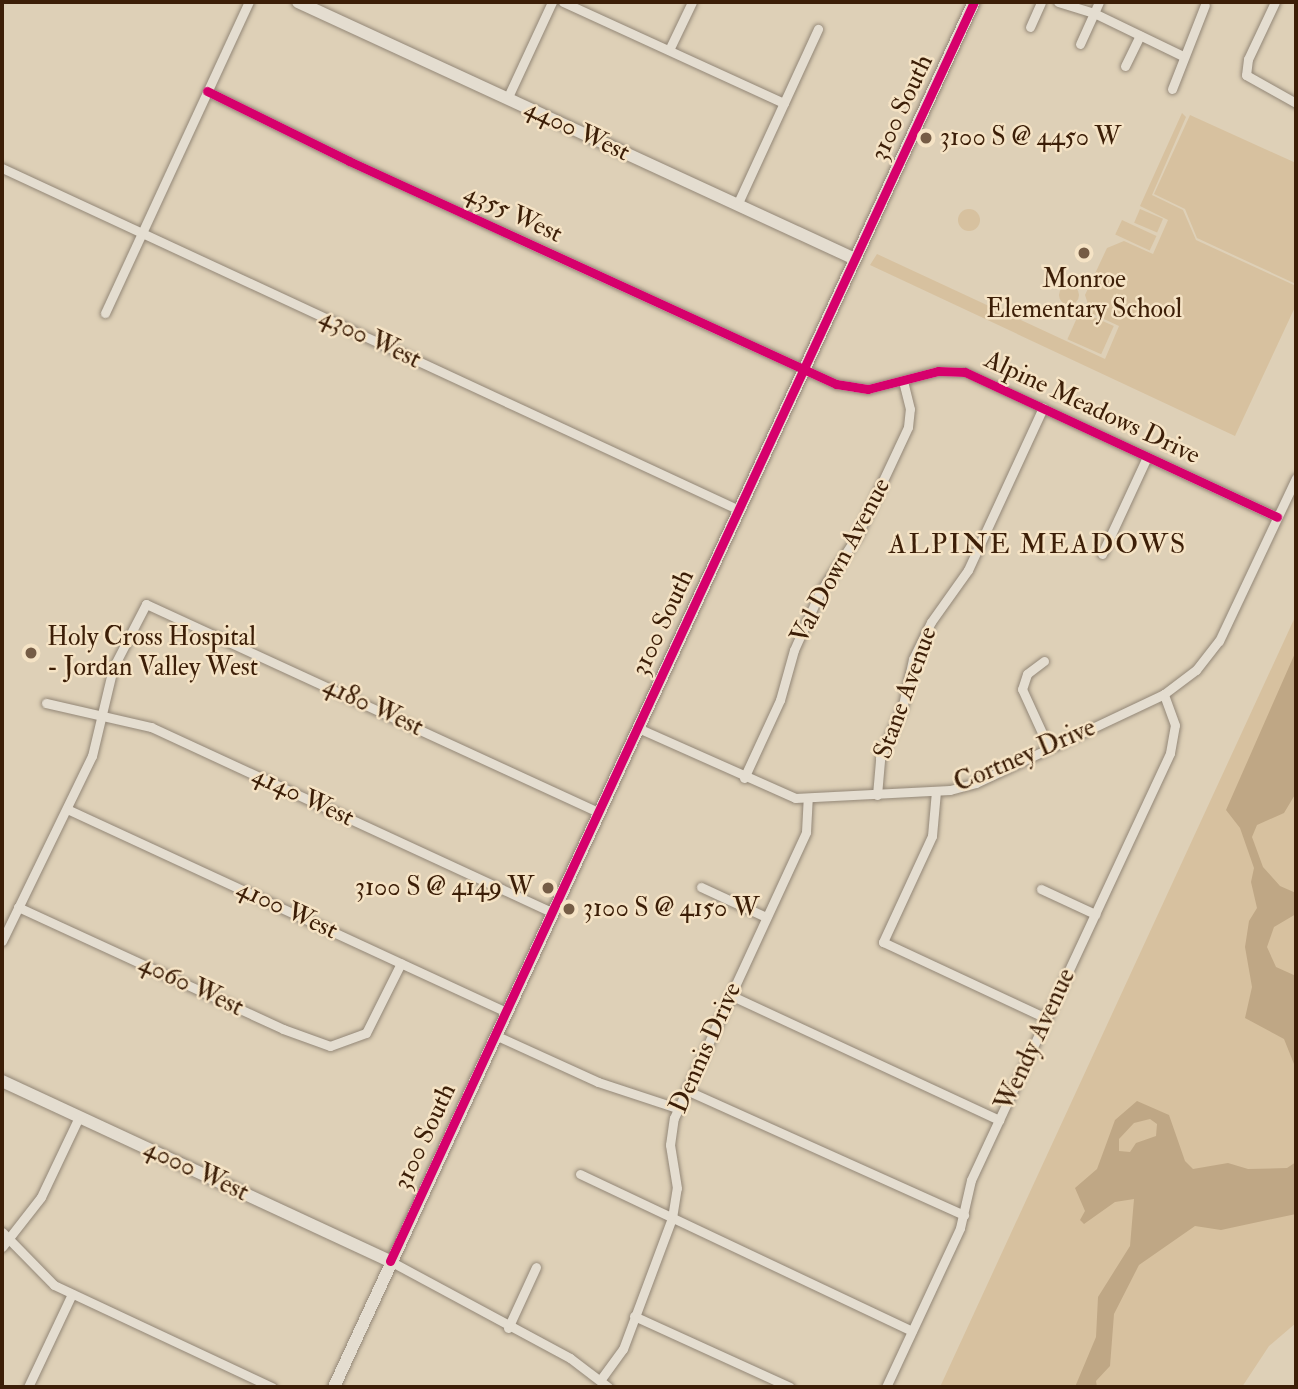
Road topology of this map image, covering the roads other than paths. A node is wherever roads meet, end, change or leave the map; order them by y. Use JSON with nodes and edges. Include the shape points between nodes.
{"nodes":[{"id":1,"x":249,"y":2,"type":"edge"},
{"id":2,"x":298,"y":2,"type":"edge"},
{"id":3,"x":552,"y":2,"type":"edge"},
{"id":4,"x":563,"y":2,"type":"edge"},
{"id":5,"x":692,"y":2,"type":"edge"},
{"id":6,"x":974,"y":2,"type":"edge"},
{"id":7,"x":1041,"y":2,"type":"edge"},
{"id":8,"x":1058,"y":2,"type":"edge"},
{"id":9,"x":1099,"y":2,"type":"edge"},
{"id":10,"x":1275,"y":2,"type":"edge"},
{"id":11,"x":1205,"y":5,"type":"dead end"},
{"id":12,"x":1094,"y":13,"type":"junction"},
{"id":13,"x":1030,"y":27,"type":"dead end"},
{"id":14,"x":818,"y":29,"type":"dead end"},
{"id":15,"x":1140,"y":35,"type":"junction"},
{"id":16,"x":1080,"y":44,"type":"dead end"},
{"id":17,"x":669,"y":50,"type":"junction"},
{"id":18,"x":1182,"y":56,"type":"junction"},
{"id":19,"x":1125,"y":66,"type":"dead end"},
{"id":20,"x":1172,"y":89,"type":"dead end"},
{"id":21,"x":207,"y":91,"type":"junction"},
{"id":22,"x":507,"y":99,"type":"junction"},
{"id":23,"x":784,"y":103,"type":"junction"},
{"id":24,"x":1296,"y":103,"type":"edge"},
{"id":25,"x":2,"y":168,"type":"edge"},
{"id":26,"x":737,"y":205,"type":"junction"},
{"id":27,"x":142,"y":233,"type":"junction"},
{"id":28,"x":855,"y":259,"type":"junction"},
{"id":29,"x":105,"y":313,"type":"dead end"},
{"id":30,"x":804,"y":370,"type":"junction"},
{"id":31,"x":903,"y":382,"type":"junction"},
{"id":32,"x":1043,"y":408,"type":"junction"},
{"id":33,"x":1147,"y":457,"type":"junction"},
{"id":34,"x":1296,"y":478,"type":"edge"},
{"id":35,"x":739,"y":510,"type":"junction"},
{"id":36,"x":1277,"y":517,"type":"junction"},
{"id":37,"x":1102,"y":554,"type":"dead end"},
{"id":38,"x":1044,"y":660,"type":"dead end"},
{"id":39,"x":1164,"y":694,"type":"junction"},
{"id":40,"x":46,"y":703,"type":"dead end"},
{"id":41,"x":101,"y":716,"type":"junction"},
{"id":42,"x":638,"y":728,"type":"junction"},
{"id":43,"x":1049,"y":748,"type":"junction"},
{"id":44,"x":744,"y":778,"type":"junction"},
{"id":45,"x":936,"y":791,"type":"junction"},
{"id":46,"x":877,"y":795,"type":"junction"},
{"id":47,"x":808,"y":799,"type":"junction"},
{"id":48,"x":67,"y":809,"type":"junction"},
{"id":49,"x":599,"y":812,"type":"junction"},
{"id":50,"x":701,"y":887,"type":"dead end"},
{"id":51,"x":1041,"y":889,"type":"dead end"},
{"id":52,"x":18,"y":906,"type":"junction"},
{"id":53,"x":552,"y":912,"type":"junction"},
{"id":54,"x":1095,"y":914,"type":"junction"},
{"id":55,"x":766,"y":917,"type":"junction"},
{"id":56,"x":2,"y":941,"type":"edge"},
{"id":57,"x":401,"y":963,"type":"junction"},
{"id":58,"x":730,"y":995,"type":"junction"},
{"id":59,"x":506,"y":1012,"type":"junction"},
{"id":60,"x":1046,"y":1018,"type":"junction"},
{"id":61,"x":495,"y":1035,"type":"junction"},
{"id":62,"x":2,"y":1081,"type":"edge"},
{"id":63,"x":686,"y":1090,"type":"junction"},
{"id":64,"x":677,"y":1108,"type":"junction"},
{"id":65,"x":79,"y":1117,"type":"junction"},
{"id":66,"x":999,"y":1120,"type":"junction"},
{"id":67,"x":580,"y":1174,"type":"dead end"},
{"id":68,"x":964,"y":1215,"type":"junction"},
{"id":69,"x":672,"y":1218,"type":"junction"},
{"id":70,"x":4,"y":1240,"type":"edge"},
{"id":71,"x":390,"y":1261,"type":"junction"},
{"id":72,"x":536,"y":1267,"type":"dead end"},
{"id":73,"x":72,"y":1294,"type":"junction"},
{"id":74,"x":634,"y":1316,"type":"junction"},
{"id":75,"x":508,"y":1328,"type":"junction"},
{"id":76,"x":912,"y":1331,"type":"junction"},
{"id":77,"x":601,"y":1379,"type":"junction"},
{"id":78,"x":28,"y":1387,"type":"edge"},
{"id":79,"x":272,"y":1387,"type":"edge"},
{"id":80,"x":334,"y":1387,"type":"edge"},
{"id":81,"x":608,"y":1387,"type":"edge"},
{"id":82,"x":790,"y":1387,"type":"edge"},
{"id":83,"x":886,"y":1387,"type":"edge"}],
"edges":[{"from":1,"to":21,"type":"street"},
{"from":2,"to":22,"type":"main road","name":"4400 West"},
{"from":3,"to":22,"type":"street"},
{"from":4,"to":17,"type":"street"},
{"from":5,"to":17,"type":"street"},
{"from":6,"to":28,"type":"main road","name":"3100 South"},
{"from":7,"to":13,"type":"street"},
{"from":8,"to":12,"type":"street"},
{"from":9,"to":12,"type":"street"},
{"from":10,"to":24,"type":"street","via":[[1248,59],[1246,75]]},
{"from":11,"to":18,"type":"street"},
{"from":12,"to":15,"type":"street"},
{"from":12,"to":16,"type":"street"},
{"from":14,"to":23,"type":"street"},
{"from":15,"to":18,"type":"street"},
{"from":15,"to":19,"type":"street"},
{"from":17,"to":23,"type":"street"},
{"from":18,"to":20,"type":"street"},
{"from":21,"to":27,"type":"street"},
{"from":21,"to":30,"type":"street","name":"4355 West"},
{"from":22,"to":26,"type":"main road","name":"4400 West"},
{"from":23,"to":26,"type":"street"},
{"from":25,"to":27,"type":"street","name":"4300 West"},
{"from":26,"to":28,"type":"main road","name":"4400 West"},
{"from":27,"to":29,"type":"street"},
{"from":27,"to":35,"type":"street","name":"4300 West"},
{"from":28,"to":30,"type":"main road","name":"3100 South"},
{"from":30,"to":31,"type":"street","name":"Alpine Meadows Drive","via":[[858,389]]},
{"from":30,"to":35,"type":"main road","name":"3100 South"},
{"from":31,"to":32,"type":"street","name":"Alpine Meadows Drive","via":[[938,371],[965,372]]},
{"from":31,"to":44,"type":"street","name":"Val Down Avenue","via":[[910,409],[908,427],[857,536],[820,592],[794,650],[780,700]]},
{"from":32,"to":33,"type":"street","name":"Alpine Meadows Drive"},
{"from":32,"to":46,"type":"street","name":"Stane Avenue","via":[[968,570],[931,621],[913,659],[905,700],[880,758]]},
{"from":33,"to":36,"type":"street","name":"Alpine Meadows Drive"},
{"from":33,"to":37,"type":"street"},
{"from":34,"to":36,"type":"street","name":"Cortney Drive"},
{"from":35,"to":42,"type":"main road","name":"3100 South"},
{"from":36,"to":39,"type":"street","name":"Cortney Drive","via":[[1219,641],[1196,670]]},
{"from":38,"to":43,"type":"street","via":[[1027,674],[1022,689]]},
{"from":39,"to":43,"type":"street","name":"Cortney Drive"},
{"from":39,"to":54,"type":"street","name":"Wendy Avenue","via":[[1175,725],[1172,746]]},
{"from":40,"to":41,"type":"street","name":"4140 West"},
{"from":41,"to":48,"type":"street","via":[[92,756]]},
{"from":41,"to":49,"type":"street","name":"4180 West","via":[[113,668],[146,604]]},
{"from":41,"to":53,"type":"street","name":"4140 West","via":[[164,732]]},
{"from":42,"to":44,"type":"street","name":"Cortney Drive"},
{"from":42,"to":49,"type":"main road","name":"3100 South"},
{"from":43,"to":45,"type":"street","name":"Cortney Drive","via":[[976,783]]},
{"from":44,"to":47,"type":"street","name":"Cortney Drive"},
{"from":45,"to":46,"type":"street","name":"Cortney Drive"},
{"from":45,"to":60,"type":"street","via":[[932,836],[883,942]]},
{"from":46,"to":47,"type":"street","name":"Cortney Drive"},
{"from":47,"to":55,"type":"street","name":"Dennis Drive","via":[[807,828]]},
{"from":48,"to":52,"type":"street"},
{"from":48,"to":57,"type":"street","name":"4100 West"},
{"from":49,"to":53,"type":"main road","name":"3100 South"},
{"from":50,"to":55,"type":"street"},
{"from":51,"to":54,"type":"street"},
{"from":52,"to":56,"type":"street"},
{"from":52,"to":57,"type":"street","name":"4060 West","via":[[315,1043],[351,1042],[366,1032]]},
{"from":53,"to":59,"type":"main road","name":"3100 South"},
{"from":54,"to":60,"type":"street","name":"Wendy Avenue"},
{"from":55,"to":58,"type":"street","name":"Dennis Drive"},
{"from":57,"to":59,"type":"street","name":"4100 West"},
{"from":58,"to":63,"type":"street","name":"Dennis Drive"},
{"from":58,"to":66,"type":"street"},
{"from":59,"to":61,"type":"main road","name":"3100 South"},
{"from":60,"to":66,"type":"street","name":"Wendy Avenue"},
{"from":61,"to":64,"type":"street","via":[[603,1085]]},
{"from":61,"to":71,"type":"main road","name":"3100 South"},
{"from":62,"to":65,"type":"main road","name":"4000 West"},
{"from":63,"to":64,"type":"street","name":"Dennis Drive"},
{"from":63,"to":68,"type":"street"},
{"from":64,"to":69,"type":"street","name":"Dennis Drive","via":[[671,1138],[677,1188]]},
{"from":65,"to":70,"type":"street","via":[[41,1197]]},
{"from":65,"to":71,"type":"main road","name":"4000 West"},
{"from":66,"to":68,"type":"street","name":"Wendy Avenue","via":[[970,1184]]},
{"from":67,"to":69,"type":"street"},
{"from":68,"to":76,"type":"street","name":"Wendy Avenue"},
{"from":69,"to":74,"type":"street","name":"Dennis Drive"},
{"from":69,"to":76,"type":"street"},
{"from":70,"to":73,"type":"street","via":[[35,1271]]},
{"from":71,"to":75,"type":"street","via":[[454,1292]]},
{"from":71,"to":80,"type":"main road","name":"3100 South"},
{"from":72,"to":75,"type":"street"},
{"from":73,"to":78,"type":"street"},
{"from":73,"to":79,"type":"street"},
{"from":74,"to":77,"type":"street","name":"Dennis Drive","via":[[620,1355]]},
{"from":74,"to":82,"type":"street"},
{"from":75,"to":77,"type":"street"},
{"from":76,"to":83,"type":"street","name":"Wendy Avenue"},
{"from":77,"to":81,"type":"street"}]}
